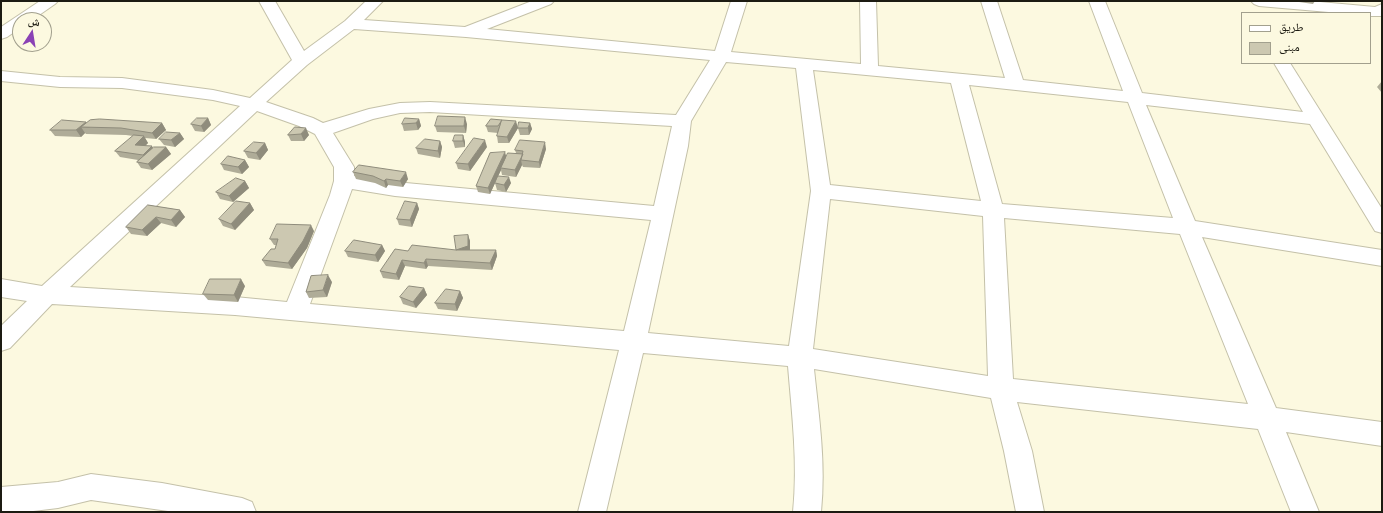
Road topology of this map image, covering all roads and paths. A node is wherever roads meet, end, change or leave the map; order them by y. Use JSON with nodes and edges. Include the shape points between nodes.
{"nodes":[{"id":1,"x":50,"y":1,"type":"edge"},
{"id":2,"x":266,"y":1,"type":"edge"},
{"id":3,"x":375,"y":1,"type":"edge"},
{"id":4,"x":546,"y":1,"type":"edge"},
{"id":5,"x":739,"y":1,"type":"edge"},
{"id":6,"x":868,"y":1,"type":"edge"},
{"id":7,"x":989,"y":1,"type":"edge"},
{"id":8,"x":1097,"y":1,"type":"edge"},
{"id":9,"x":1244,"y":1,"type":"edge"},
{"id":10,"x":1259,"y":1,"type":"edge"},
{"id":11,"x":1382,"y":9,"type":"edge"},
{"id":12,"x":33,"y":12,"type":"edge"},
{"id":13,"x":1250,"y":12,"type":"edge"},
{"id":14,"x":351,"y":24,"type":"junction"},
{"id":15,"x":12,"y":26,"type":"edge"},
{"id":16,"x":466,"y":32,"type":"junction"},
{"id":17,"x":1,"y":34,"type":"edge"},
{"id":18,"x":721,"y":56,"type":"junction"},
{"id":19,"x":301,"y":61,"type":"junction"},
{"id":20,"x":804,"y":64,"type":"junction"},
{"id":21,"x":1283,"y":64,"type":"edge"},
{"id":22,"x":870,"y":70,"type":"junction"},
{"id":23,"x":1,"y":76,"type":"edge"},
{"id":24,"x":959,"y":79,"type":"junction"},
{"id":25,"x":1016,"y":84,"type":"junction"},
{"id":26,"x":1134,"y":97,"type":"junction"},
{"id":27,"x":254,"y":104,"type":"junction"},
{"id":28,"x":1317,"y":119,"type":"junction"},
{"id":29,"x":682,"y":121,"type":"junction"},
{"id":30,"x":322,"y":130,"type":"junction"},
{"id":31,"x":344,"y":181,"type":"junction"},
{"id":32,"x":821,"y":190,"type":"junction"},
{"id":33,"x":993,"y":210,"type":"junction"},
{"id":34,"x":662,"y":214,"type":"junction"},
{"id":35,"x":1382,"y":226,"type":"edge"},
{"id":36,"x":1188,"y":227,"type":"junction"},
{"id":37,"x":1382,"y":258,"type":"edge"},
{"id":38,"x":1,"y":288,"type":"edge"},
{"id":39,"x":47,"y":295,"type":"junction"},
{"id":40,"x":295,"y":311,"type":"junction"},
{"id":41,"x":1,"y":341,"type":"edge"},
{"id":42,"x":634,"y":341,"type":"junction"},
{"id":43,"x":800,"y":357,"type":"junction"},
{"id":44,"x":1001,"y":388,"type":"junction"},
{"id":45,"x":1268,"y":418,"type":"junction"},
{"id":46,"x":1382,"y":434,"type":"edge"},
{"id":47,"x":1,"y":501,"type":"edge"},
{"id":48,"x":242,"y":512,"type":"edge"},
{"id":49,"x":592,"y":512,"type":"edge"},
{"id":50,"x":807,"y":512,"type":"edge"},
{"id":51,"x":1030,"y":512,"type":"edge"},
{"id":52,"x":1305,"y":512,"type":"edge"}],
"edges":[{"from":1,"to":12,"type":"street"},
{"from":2,"to":19,"type":"street"},
{"from":3,"to":14,"type":"street"},
{"from":4,"to":16,"type":"street"},
{"from":5,"to":18,"type":"street"},
{"from":6,"to":22,"type":"street"},
{"from":7,"to":25,"type":"street"},
{"from":8,"to":26,"type":"street"},
{"from":9,"to":13,"type":"street"},
{"from":10,"to":11,"type":"street","via":[[1379,12]]},
{"from":14,"to":16,"type":"street"},
{"from":14,"to":19,"type":"street"},
{"from":15,"to":17,"type":"street"},
{"from":16,"to":18,"type":"street"},
{"from":18,"to":20,"type":"street"},
{"from":18,"to":29,"type":"street"},
{"from":19,"to":27,"type":"street"},
{"from":20,"to":22,"type":"street"},
{"from":20,"to":32,"type":"street"},
{"from":21,"to":28,"type":"street"},
{"from":22,"to":24,"type":"street"},
{"from":23,"to":27,"type":"street","via":[[60,82],[122,83],[213,95]]},
{"from":24,"to":25,"type":"street"},
{"from":24,"to":33,"type":"street"},
{"from":25,"to":26,"type":"street"},
{"from":26,"to":28,"type":"street"},
{"from":26,"to":36,"type":"street"},
{"from":27,"to":30,"type":"street"},
{"from":27,"to":39,"type":"street"},
{"from":28,"to":35,"type":"street"},
{"from":29,"to":30,"type":"street","via":[[430,107],[400,108],[369,114]]},
{"from":29,"to":34,"type":"street"},
{"from":30,"to":31,"type":"street","via":[[344,166]]},
{"from":31,"to":34,"type":"street","via":[[395,190]]},
{"from":31,"to":40,"type":"street"},
{"from":32,"to":33,"type":"street"},
{"from":32,"to":43,"type":"street"},
{"from":33,"to":36,"type":"street"},
{"from":33,"to":44,"type":"street"},
{"from":34,"to":42,"type":"street"},
{"from":36,"to":37,"type":"street"},
{"from":36,"to":45,"type":"street"},
{"from":38,"to":39,"type":"street"},
{"from":39,"to":40,"type":"street"},
{"from":39,"to":41,"type":"street"},
{"from":40,"to":42,"type":"street"},
{"from":42,"to":43,"type":"street"},
{"from":42,"to":49,"type":"street"},
{"from":43,"to":44,"type":"street"},
{"from":43,"to":50,"type":"street","via":[[808,439]]},
{"from":44,"to":45,"type":"street"},
{"from":44,"to":51,"type":"street","via":[[1018,451]]},
{"from":45,"to":46,"type":"street"},
{"from":45,"to":52,"type":"street"},
{"from":47,"to":48,"type":"street","via":[[58,495],[91,487],[162,496]]}]}
